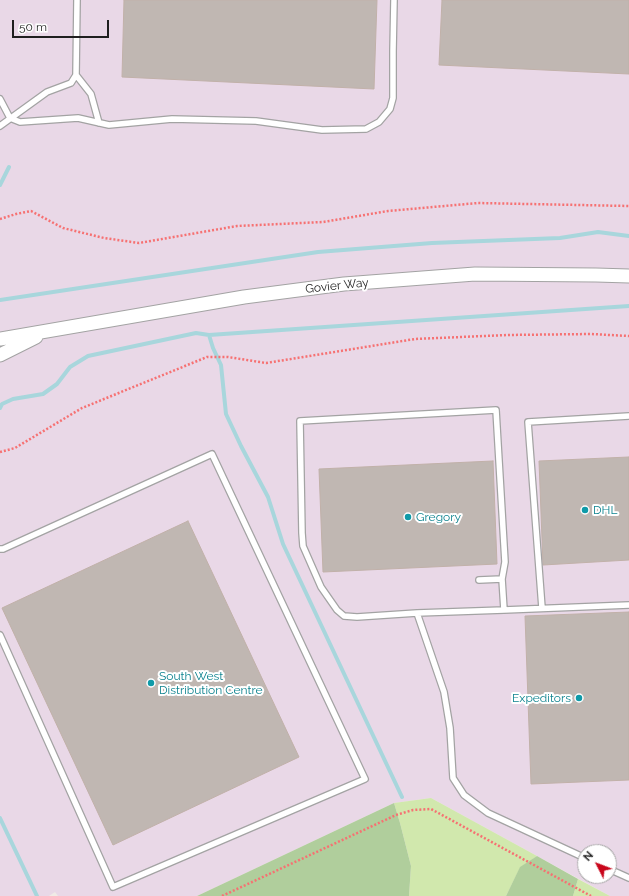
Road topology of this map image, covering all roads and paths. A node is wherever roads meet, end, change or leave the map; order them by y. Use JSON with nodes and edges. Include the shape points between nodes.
{"nodes":[{"id":1,"x":77,"y":0,"type":"edge"},
{"id":2,"x":394,"y":0,"type":"edge"},
{"id":3,"x":76,"y":74,"type":"junction"},
{"id":4,"x":0,"y":99,"type":"edge"},
{"id":5,"x":10,"y":118,"type":"junction"},
{"id":6,"x":99,"y":123,"type":"junction"},
{"id":7,"x":0,"y":126,"type":"edge"},
{"id":8,"x":629,"y":206,"type":"edge"},
{"id":9,"x":0,"y":219,"type":"edge"},
{"id":10,"x":629,"y":276,"type":"edge"},
{"id":11,"x":48,"y":330,"type":"junction"},
{"id":12,"x":629,"y":336,"type":"edge"},
{"id":13,"x":0,"y":339,"type":"edge"},
{"id":14,"x":0,"y":355,"type":"edge"},
{"id":15,"x":629,"y":416,"type":"edge"},
{"id":16,"x":0,"y":452,"type":"edge"},
{"id":17,"x":0,"y":549,"type":"edge"},
{"id":18,"x":502,"y":579,"type":"junction"},
{"id":19,"x":479,"y":580,"type":"dead end"},
{"id":20,"x":629,"y":605,"type":"edge"},
{"id":21,"x":542,"y":608,"type":"junction"},
{"id":22,"x":504,"y":610,"type":"junction"},
{"id":23,"x":418,"y":612,"type":"junction"},
{"id":24,"x":0,"y":635,"type":"edge"},
{"id":25,"x":577,"y":854,"type":"edge"},
{"id":26,"x":617,"y":873,"type":"edge"},
{"id":27,"x":629,"y":878,"type":"edge"},
{"id":28,"x":222,"y":896,"type":"edge"},
{"id":29,"x":591,"y":896,"type":"edge"}],
"edges":[{"from":1,"to":3,"type":"lane"},
{"from":2,"to":6,"type":"lane","via":[[393,98],[390,109],[378,122],[366,129],[322,130],[256,121],[172,119],[109,125]]},
{"from":3,"to":5,"type":"lane","via":[[71,83],[47,92]]},
{"from":3,"to":6,"type":"lane","via":[[90,94]]},
{"from":4,"to":5,"type":"lane"},
{"from":5,"to":6,"type":"lane","via":[[20,122],[78,118]]},
{"from":5,"to":7,"type":"lane"},
{"from":8,"to":9,"type":"path","via":[[478,203],[388,211],[323,222],[237,226],[138,243],[64,228],[31,211]]},
{"from":10,"to":11,"type":"street","name":"Govier Way","via":[[475,274],[344,284],[244,297]]},
{"from":11,"to":13,"type":"street","name":"Govier Way"},
{"from":11,"to":14,"type":"street","name":"Govier Way"},
{"from":12,"to":16,"type":"path","via":[[507,335],[415,339],[266,363],[228,357],[207,357],[82,408],[15,448]]},
{"from":15,"to":21,"type":"lane","via":[[528,422]]},
{"from":17,"to":24,"type":"lane","via":[[212,454],[365,779],[113,887]]},
{"from":18,"to":19,"type":"lane"},
{"from":18,"to":22,"type":"lane"},
{"from":18,"to":23,"type":"lane","via":[[505,562],[496,410],[300,421],[303,546],[321,587],[344,616]]},
{"from":20,"to":21,"type":"lane"},
{"from":21,"to":22,"type":"lane"},
{"from":22,"to":23,"type":"lane"},
{"from":23,"to":25,"type":"lane","via":[[444,692],[450,728],[453,778],[464,795],[488,812]]},
{"from":26,"to":27,"type":"lane"},
{"from":28,"to":29,"type":"path","via":[[396,815],[431,809]]}]}
